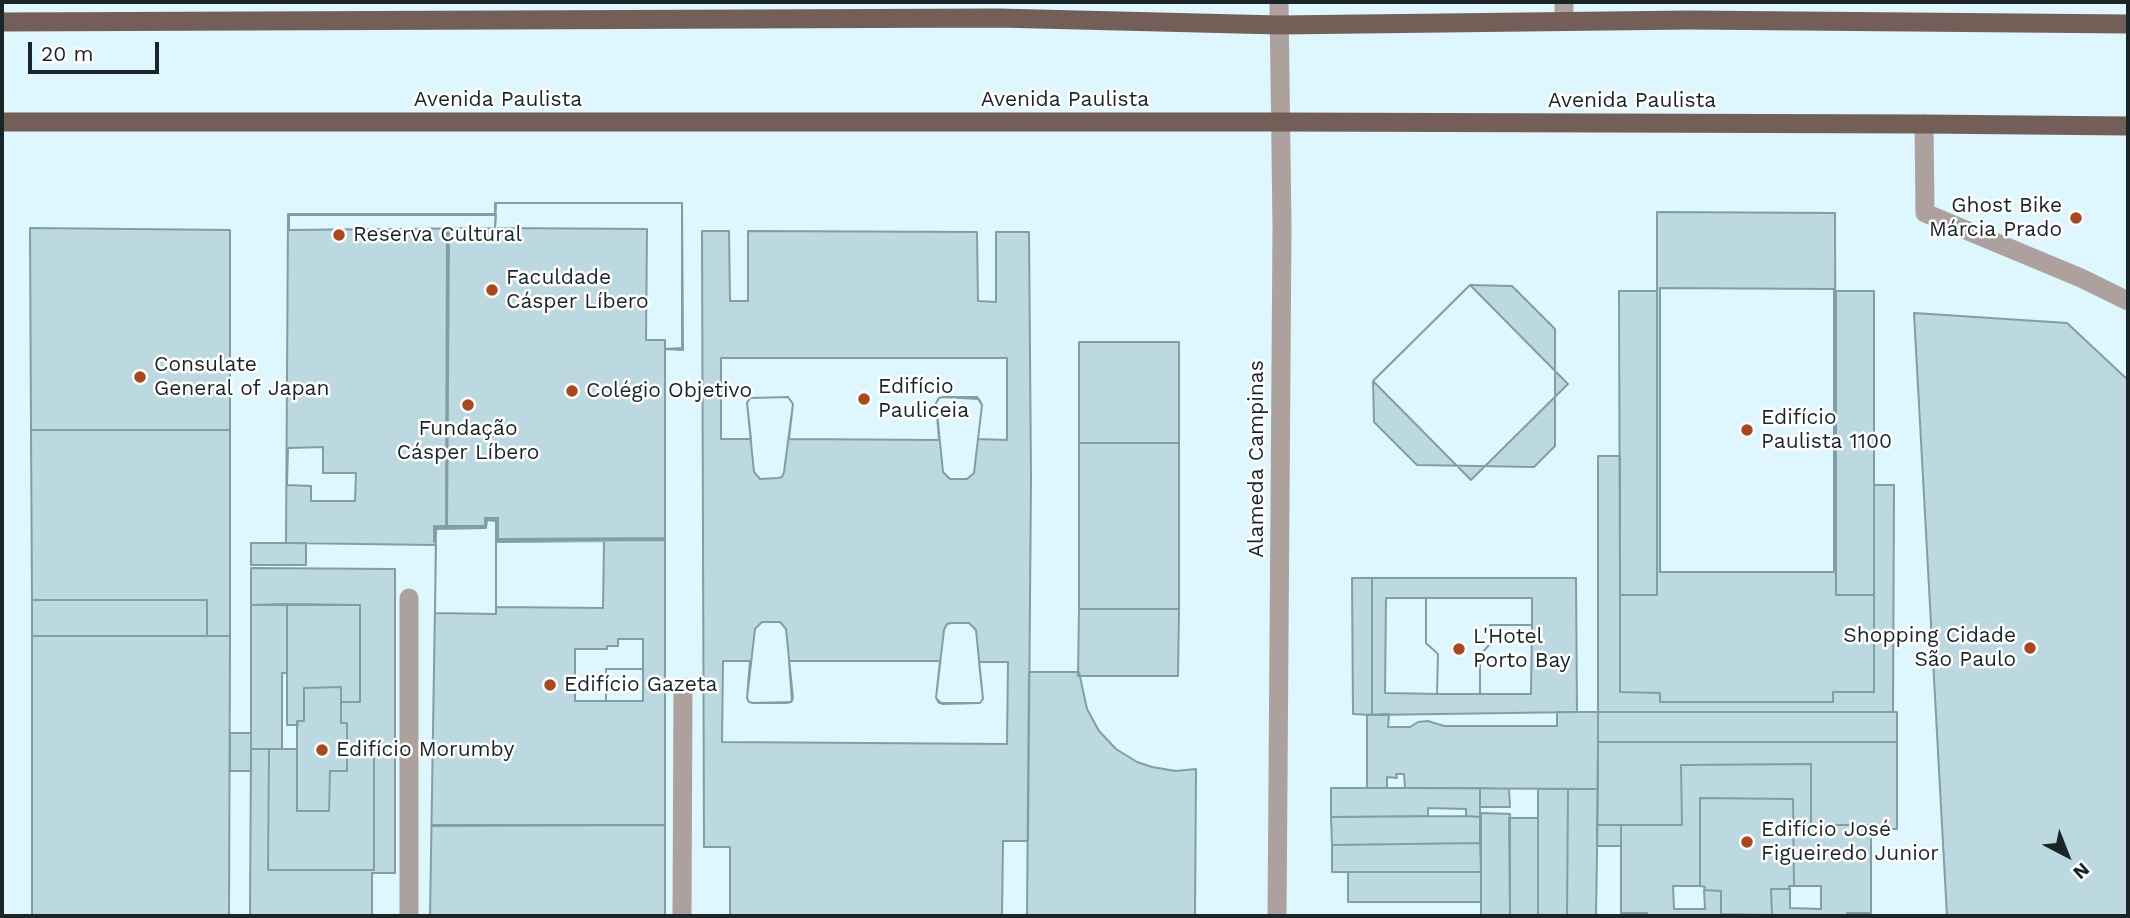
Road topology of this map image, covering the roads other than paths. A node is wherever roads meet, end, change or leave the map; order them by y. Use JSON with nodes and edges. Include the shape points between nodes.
{"nodes":[{"id":1,"x":1279,"y":2,"type":"edge"},
{"id":2,"x":1564,"y":11,"type":"edge"},
{"id":3,"x":2,"y":22,"type":"edge"},
{"id":4,"x":2128,"y":24,"type":"edge"},
{"id":5,"x":1279,"y":25,"type":"junction"},
{"id":6,"x":2,"y":122,"type":"edge"},
{"id":7,"x":1281,"y":122,"type":"junction"},
{"id":8,"x":1924,"y":124,"type":"junction"},
{"id":9,"x":2128,"y":126,"type":"edge"},
{"id":10,"x":2128,"y":300,"type":"edge"},
{"id":11,"x":409,"y":598,"type":"dead end"},
{"id":12,"x":683,"y":687,"type":"dead end"},
{"id":13,"x":409,"y":916,"type":"edge"},
{"id":14,"x":682,"y":916,"type":"edge"},
{"id":15,"x":1277,"y":916,"type":"edge"}],
"edges":[{"from":1,"to":5,"type":"street","name":"Alameda Campinas"},
{"from":2,"to":4,"type":"main road","via":[[1704,20]]},
{"from":2,"to":5,"type":"main road"},
{"from":3,"to":5,"type":"main road","via":[[998,18]]},
{"from":5,"to":7,"type":"street","name":"Alameda Campinas"},
{"from":6,"to":7,"type":"main road","name":"Avenida Paulista"},
{"from":7,"to":8,"type":"main road","name":"Avenida Paulista"},
{"from":7,"to":15,"type":"street","name":"Alameda Campinas"},
{"from":8,"to":9,"type":"main road","name":"Avenida Paulista"},
{"from":8,"to":10,"type":"street","via":[[1925,213]]},
{"from":11,"to":13,"type":"street"},
{"from":12,"to":14,"type":"street"}]}
